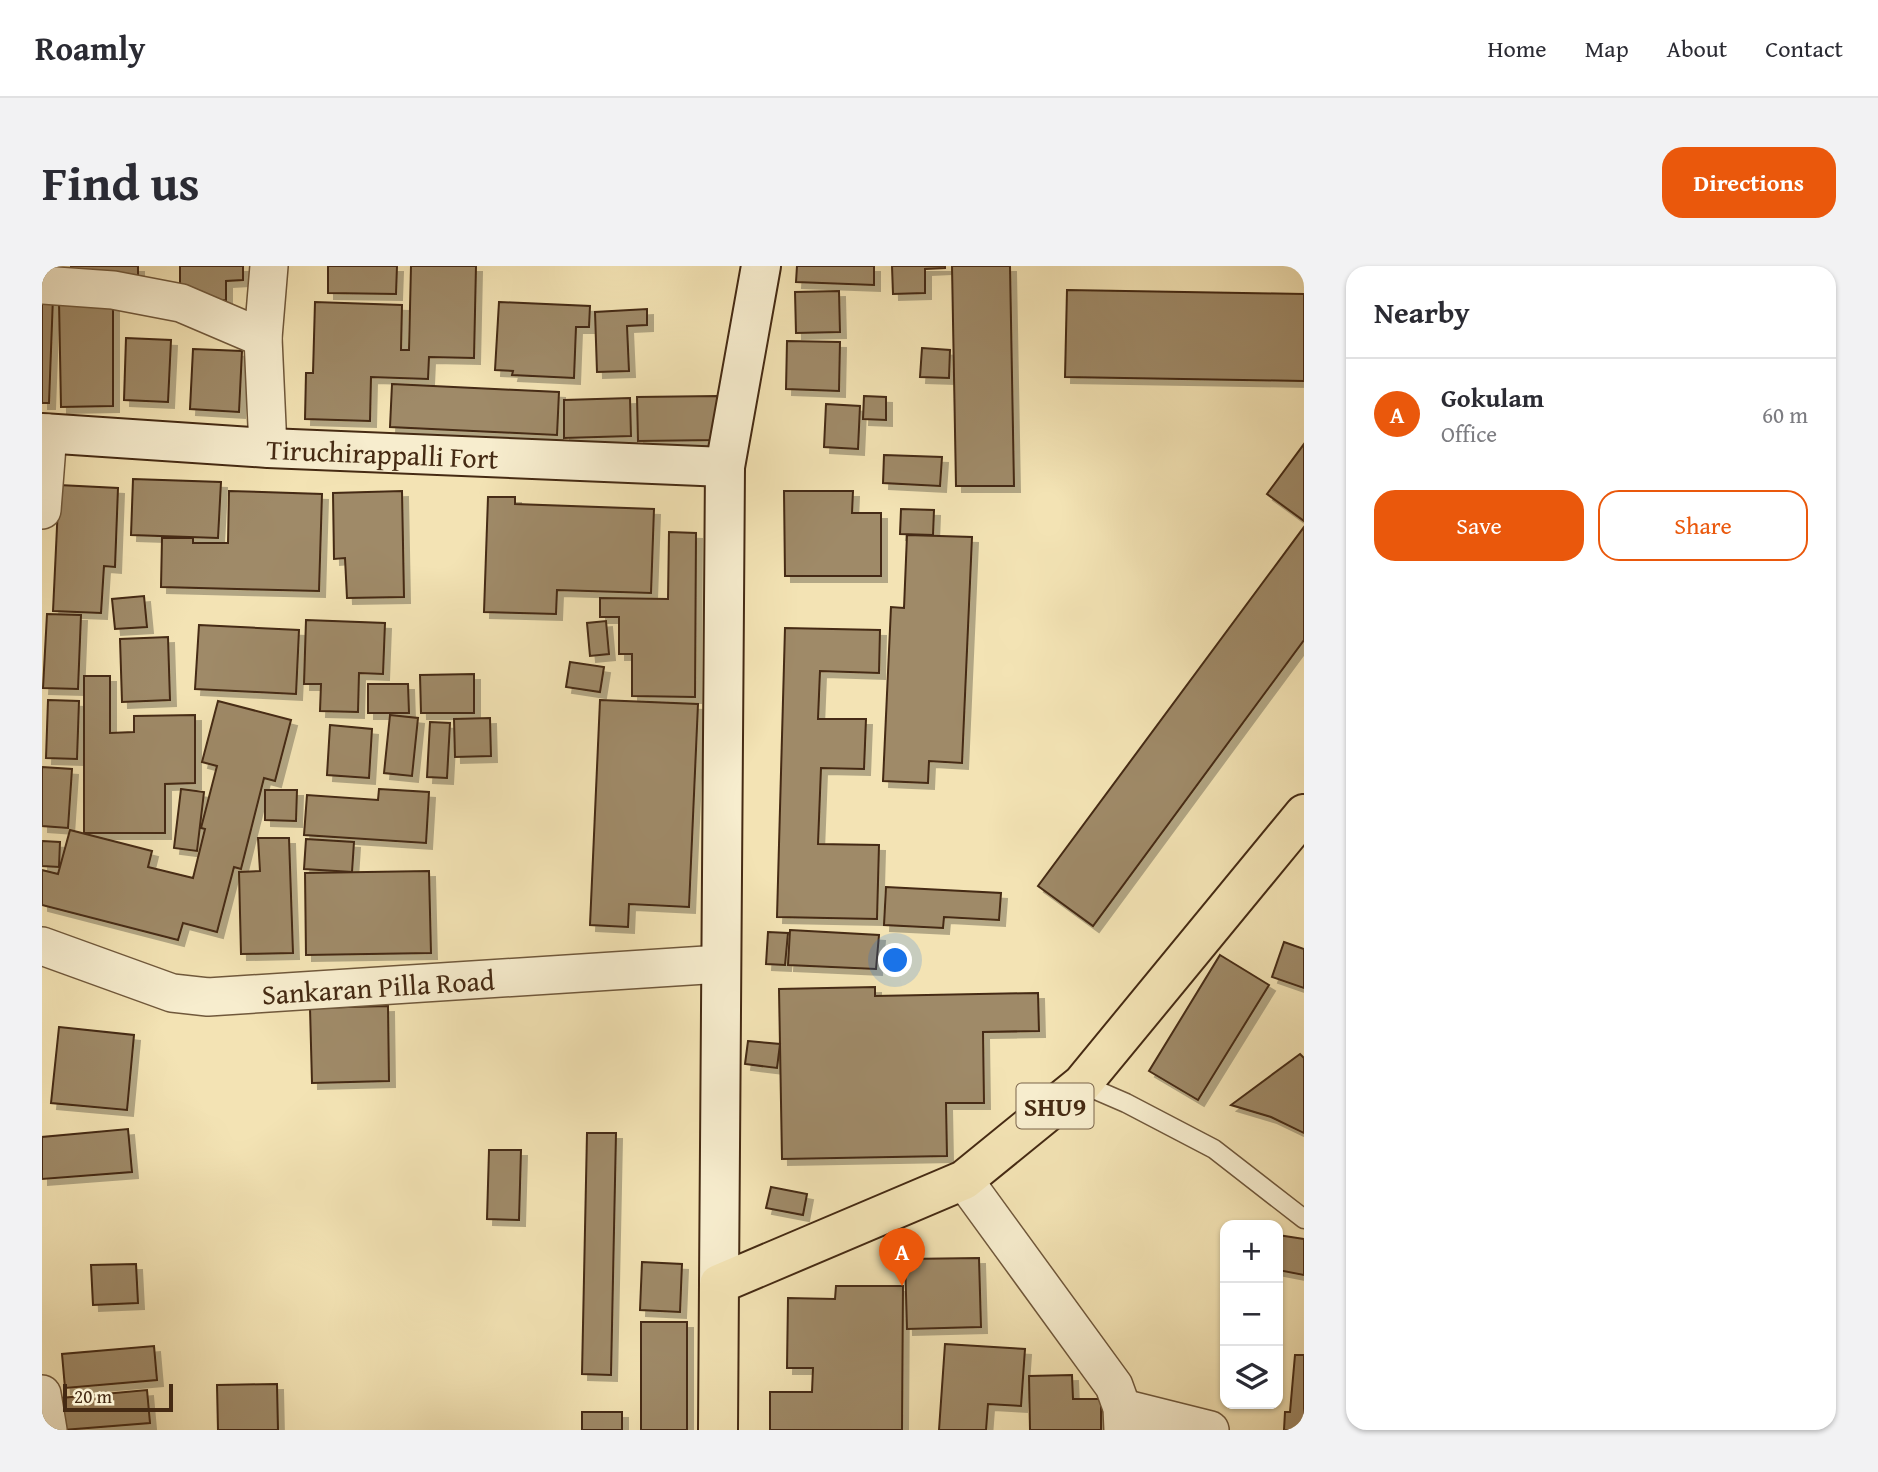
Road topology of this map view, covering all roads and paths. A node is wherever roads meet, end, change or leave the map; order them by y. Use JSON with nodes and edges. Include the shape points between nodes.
{"nodes":[{"id":1,"x":269,"y":266,"type":"edge"},
{"id":2,"x":761,"y":266,"type":"edge"},
{"id":3,"x":42,"y":285,"type":"edge"},
{"id":4,"x":263,"y":338,"type":"junction"},
{"id":5,"x":45,"y":433,"type":"edge"},
{"id":6,"x":268,"y":448,"type":"junction"},
{"id":7,"x":725,"y":467,"type":"junction"},
{"id":8,"x":42,"y":510,"type":"edge"},
{"id":9,"x":1304,"y":814,"type":"edge"},
{"id":10,"x":42,"y":946,"type":"edge"},
{"id":11,"x":721,"y":964,"type":"junction"},
{"id":12,"x":1082,"y":1084,"type":"junction"},
{"id":13,"x":964,"y":1180,"type":"junction"},
{"id":14,"x":1304,"y":1219,"type":"edge"},
{"id":15,"x":719,"y":1284,"type":"junction"},
{"id":16,"x":42,"y":1394,"type":"edge"},
{"id":17,"x":1123,"y":1419,"type":"edge"},
{"id":18,"x":48,"y":1430,"type":"edge"},
{"id":19,"x":718,"y":1430,"type":"edge"},
{"id":20,"x":1210,"y":1430,"type":"edge"}],
"edges":[{"from":1,"to":4,"type":"street"},
{"from":2,"to":7,"type":"street"},
{"from":3,"to":4,"type":"street","via":[[113,290],[181,303]]},
{"from":4,"to":6,"type":"street"},
{"from":5,"to":6,"type":"street","name":"Tiruchirappalli Fort"},
{"from":5,"to":8,"type":"street"},
{"from":6,"to":7,"type":"street","name":"Tiruchirappalli Fort"},
{"from":7,"to":11,"type":"street"},
{"from":9,"to":12,"type":"main road","number":"SHU9"},
{"from":10,"to":11,"type":"street","name":"Sankaran Pilla Road","via":[[172,993],[208,997]]},
{"from":11,"to":15,"type":"street"},
{"from":12,"to":13,"type":"main road","number":"SHU9"},
{"from":12,"to":14,"type":"lane","via":[[1214,1149]]},
{"from":13,"to":15,"type":"main road","number":"SHU9"},
{"from":13,"to":17,"type":"street","via":[[1114,1386]]},
{"from":15,"to":19,"type":"main road"},
{"from":16,"to":18,"type":"street"},
{"from":17,"to":20,"type":"street"}]}
